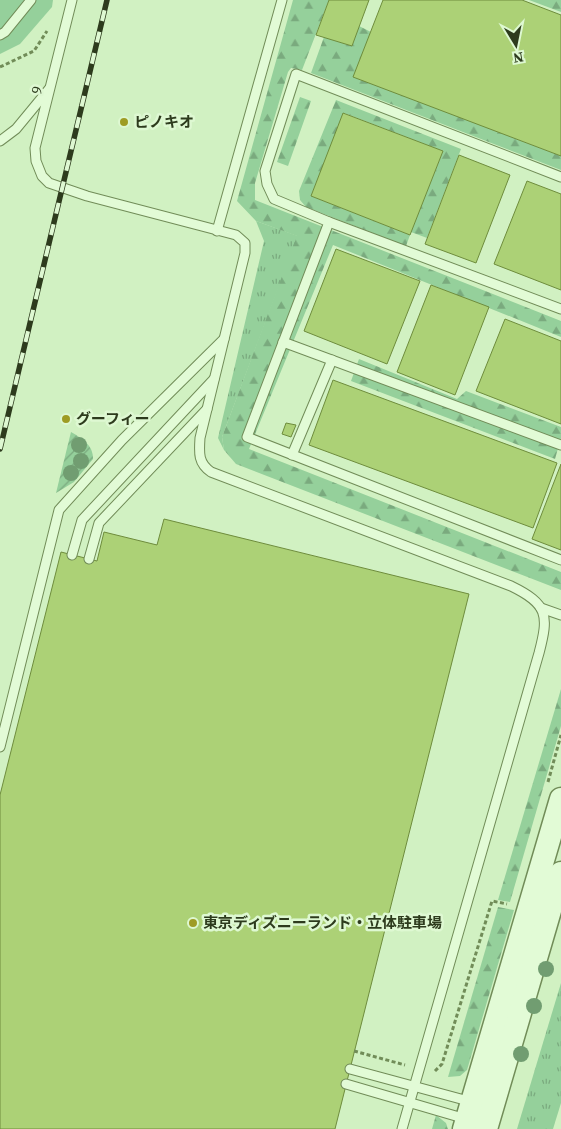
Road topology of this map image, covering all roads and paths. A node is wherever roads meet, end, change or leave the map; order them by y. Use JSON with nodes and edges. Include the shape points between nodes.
{"nodes":[{"id":1,"x":31,"y":0,"type":"edge"},
{"id":2,"x":72,"y":0,"type":"edge"},
{"id":3,"x":282,"y":0,"type":"edge"},
{"id":4,"x":50,"y":27,"type":"dead end"},
{"id":5,"x":0,"y":35,"type":"edge"},
{"id":6,"x":0,"y":67,"type":"edge"},
{"id":7,"x":52,"y":85,"type":"junction"},
{"id":8,"x":0,"y":141,"type":"edge"},
{"id":9,"x":561,"y":177,"type":"edge"},
{"id":10,"x":329,"y":222,"type":"junction"},
{"id":11,"x":217,"y":230,"type":"junction"},
{"id":12,"x":561,"y":309,"type":"edge"},
{"id":13,"x":225,"y":338,"type":"junction"},
{"id":14,"x":283,"y":342,"type":"junction"},
{"id":15,"x":332,"y":360,"type":"junction"},
{"id":16,"x":216,"y":377,"type":"junction"},
{"id":17,"x":208,"y":408,"type":"junction"},
{"id":18,"x":561,"y":445,"type":"edge"},
{"id":19,"x":292,"y":455,"type":"junction"},
{"id":20,"x":72,"y":555,"type":"dead end"},
{"id":21,"x":89,"y":559,"type":"dead end"},
{"id":22,"x":561,"y":560,"type":"edge"},
{"id":23,"x":541,"y":608,"type":"junction"},
{"id":24,"x":561,"y":615,"type":"edge"},
{"id":25,"x":561,"y":735,"type":"edge"},
{"id":26,"x":0,"y":747,"type":"edge"},
{"id":27,"x":553,"y":796,"type":"edge"},
{"id":28,"x":561,"y":873,"type":"edge"},
{"id":29,"x":513,"y":906,"type":"dead end"},
{"id":30,"x":354,"y":1051,"type":"dead end"},
{"id":31,"x":419,"y":1069,"type":"junction"},
{"id":32,"x":350,"y":1070,"type":"dead end"},
{"id":33,"x":346,"y":1084,"type":"dead end"},
{"id":34,"x":414,"y":1087,"type":"junction"},
{"id":35,"x":410,"y":1103,"type":"junction"},
{"id":36,"x":472,"y":1120,"type":"edge"},
{"id":37,"x":402,"y":1129,"type":"edge"}],
"edges":[{"from":1,"to":5,"type":"lane","via":[[6,32]]},
{"from":2,"to":7,"type":"lane","name":"9"},
{"from":3,"to":11,"type":"lane"},
{"from":4,"to":6,"type":"path","via":[[34,52]]},
{"from":7,"to":8,"type":"lane","via":[[16,129]]},
{"from":7,"to":11,"type":"lane","name":"9","via":[[35,148],[42,176],[49,183],[78,194]]},
{"from":9,"to":10,"type":"lane","via":[[296,74],[265,171],[267,184],[274,198]]},
{"from":10,"to":12,"type":"lane"},
{"from":10,"to":14,"type":"lane"},
{"from":11,"to":13,"type":"lane","via":[[236,235],[245,243]]},
{"from":13,"to":16,"type":"lane"},
{"from":13,"to":26,"type":"lane","via":[[122,440],[59,510]]},
{"from":14,"to":15,"type":"lane"},
{"from":14,"to":19,"type":"lane","via":[[247,438]]},
{"from":15,"to":18,"type":"lane"},
{"from":15,"to":19,"type":"lane"},
{"from":16,"to":17,"type":"lane"},
{"from":16,"to":20,"type":"lane","via":[[82,520]]},
{"from":17,"to":21,"type":"lane","via":[[99,522]]},
{"from":17,"to":23,"type":"lane","via":[[199,453],[202,466],[211,472],[511,586],[532,596]]},
{"from":19,"to":22,"type":"lane"},
{"from":23,"to":24,"type":"lane"},
{"from":23,"to":31,"type":"lane","via":[[546,620],[544,636]]},
{"from":25,"to":27,"type":"path"},
{"from":27,"to":36,"type":"street"},
{"from":28,"to":36,"type":"street"},
{"from":29,"to":31,"type":"path","via":[[492,900],[442,1064],[433,1072]]},
{"from":30,"to":31,"type":"path"},
{"from":31,"to":34,"type":"lane"},
{"from":32,"to":34,"type":"lane"},
{"from":33,"to":35,"type":"lane"},
{"from":34,"to":35,"type":"lane"},
{"from":34,"to":36,"type":"lane"},
{"from":35,"to":36,"type":"lane"},
{"from":35,"to":37,"type":"lane"}]}
